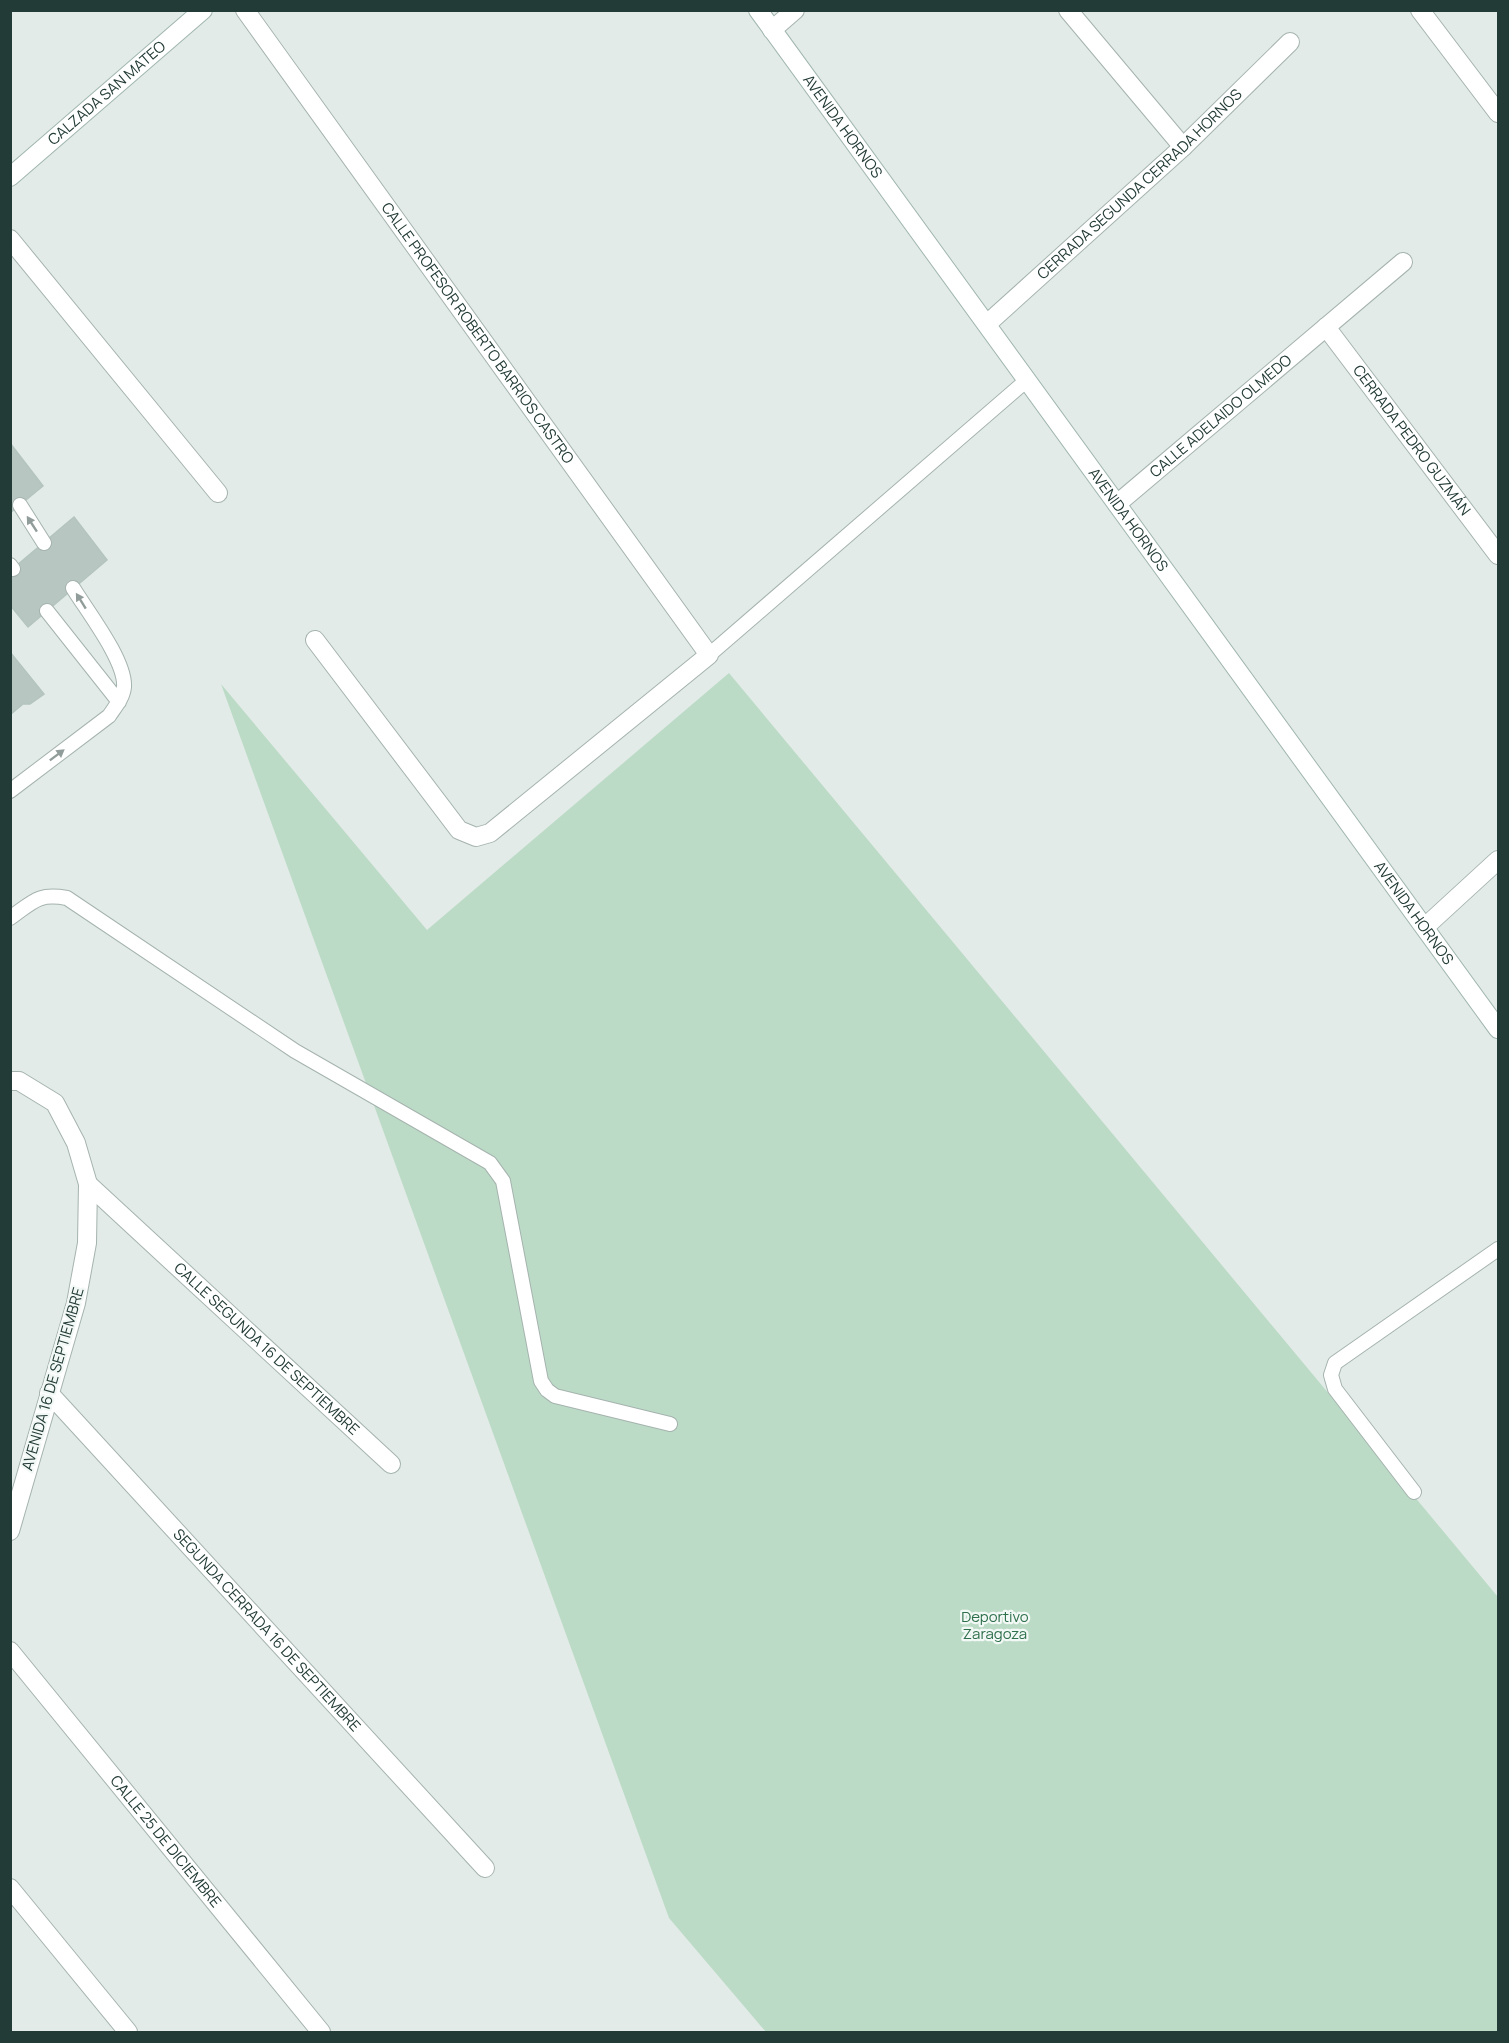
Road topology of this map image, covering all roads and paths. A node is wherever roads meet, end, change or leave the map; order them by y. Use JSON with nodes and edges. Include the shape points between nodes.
{"nodes":[{"id":1,"x":203,"y":10,"type":"edge"},
{"id":2,"x":245,"y":10,"type":"edge"},
{"id":3,"x":758,"y":10,"type":"edge"},
{"id":4,"x":795,"y":10,"type":"edge"},
{"id":5,"x":1068,"y":10,"type":"edge"},
{"id":6,"x":1420,"y":10,"type":"edge"},
{"id":7,"x":772,"y":30,"type":"junction"},
{"id":8,"x":1290,"y":42,"type":"dead end"},
{"id":9,"x":1498,"y":113,"type":"edge"},
{"id":10,"x":1183,"y":147,"type":"junction"},
{"id":11,"x":10,"y":177,"type":"edge"},
{"id":12,"x":10,"y":239,"type":"edge"},
{"id":13,"x":1403,"y":262,"type":"dead end"},
{"id":14,"x":987,"y":324,"type":"junction"},
{"id":15,"x":1326,"y":327,"type":"junction"},
{"id":16,"x":1027,"y":380,"type":"junction"},
{"id":17,"x":218,"y":493,"type":"dead end"},
{"id":18,"x":1117,"y":504,"type":"junction"},
{"id":19,"x":20,"y":505,"type":"dead end"},
{"id":20,"x":44,"y":543,"type":"dead end"},
{"id":21,"x":1498,"y":555,"type":"edge"},
{"id":22,"x":73,"y":588,"type":"dead end"},
{"id":23,"x":47,"y":611,"type":"dead end"},
{"id":24,"x":315,"y":640,"type":"dead end"},
{"id":25,"x":709,"y":655,"type":"junction"},
{"id":26,"x":119,"y":702,"type":"junction"},
{"id":27,"x":10,"y":791,"type":"edge"},
{"id":28,"x":1498,"y":860,"type":"edge"},
{"id":29,"x":10,"y":918,"type":"edge"},
{"id":30,"x":1425,"y":927,"type":"junction"},
{"id":31,"x":1498,"y":1029,"type":"edge"},
{"id":32,"x":10,"y":1081,"type":"edge"},
{"id":33,"x":88,"y":1185,"type":"junction"},
{"id":34,"x":1498,"y":1249,"type":"edge"},
{"id":35,"x":49,"y":1393,"type":"junction"},
{"id":36,"x":670,"y":1424,"type":"dead end"},
{"id":37,"x":391,"y":1464,"type":"dead end"},
{"id":38,"x":1414,"y":1492,"type":"dead end"},
{"id":39,"x":10,"y":1531,"type":"edge"},
{"id":40,"x":10,"y":1651,"type":"edge"},
{"id":41,"x":485,"y":1868,"type":"dead end"},
{"id":42,"x":10,"y":1888,"type":"edge"},
{"id":43,"x":128,"y":2032,"type":"edge"},
{"id":44,"x":321,"y":2032,"type":"edge"}],
"edges":[{"from":1,"to":11,"type":"street","name":"CALZADA SAN MATEO"},
{"from":2,"to":25,"type":"street","name":"CALLE PROFESOR ROBERTO BARRIOS CASTRO"},
{"from":3,"to":7,"type":"street","name":"AVENIDA HORNOS"},
{"from":4,"to":7,"type":"street"},
{"from":5,"to":10,"type":"street"},
{"from":6,"to":9,"type":"street"},
{"from":7,"to":14,"type":"street","name":"AVENIDA HORNOS"},
{"from":8,"to":10,"type":"street","name":"CERRADA SEGUNDA CERRADA HORNOS"},
{"from":10,"to":14,"type":"street","name":"CERRADA SEGUNDA CERRADA HORNOS"},
{"from":12,"to":17,"type":"street"},
{"from":13,"to":15,"type":"street","name":"CALLE ADELAIDO OLMEDO"},
{"from":14,"to":16,"type":"street","name":"AVENIDA HORNOS"},
{"from":15,"to":18,"type":"street","name":"CALLE ADELAIDO OLMEDO"},
{"from":15,"to":21,"type":"street","name":"CERRADA PEDRO GUZMÁN"},
{"from":16,"to":18,"type":"street","name":"AVENIDA HORNOS"},
{"from":16,"to":25,"type":"lane"},
{"from":18,"to":30,"type":"street","name":"AVENIDA HORNOS"},
{"from":20,"to":19,"type":"lane","one_way":true},
{"from":26,"to":22,"type":"lane","one_way":true,"via":[[124,687],[117,658]]},
{"from":23,"to":26,"type":"lane"},
{"from":24,"to":25,"type":"street","via":[[459,830],[476,837],[490,833]]},
{"from":27,"to":26,"type":"lane","one_way":true,"via":[[109,716]]},
{"from":28,"to":30,"type":"street"},
{"from":29,"to":36,"type":"lane","via":[[40,896],[67,898],[295,1051],[490,1163],[503,1181],[541,1381],[547,1390],[555,1396]]},
{"from":30,"to":31,"type":"street","name":"AVENIDA HORNOS"},
{"from":32,"to":33,"type":"street","name":"AVENIDA 16 DE SEPTIEMBRE","via":[[19,1081],[55,1103],[76,1143]]},
{"from":33,"to":35,"type":"street","name":"AVENIDA 16 DE SEPTIEMBRE","via":[[87,1243],[76,1303]]},
{"from":33,"to":37,"type":"street","name":"CALLE SEGUNDA 16 DE SEPTIEMBRE"},
{"from":34,"to":38,"type":"lane","via":[[1335,1363],[1331,1375],[1335,1389]]},
{"from":35,"to":39,"type":"street","name":"AVENIDA 16 DE SEPTIEMBRE"},
{"from":35,"to":41,"type":"street","name":"SEGUNDA CERRADA 16 DE SEPTIEMBRE"},
{"from":40,"to":44,"type":"street","name":"CALLE 25 DE DICIEMBRE"},
{"from":42,"to":43,"type":"street"}]}
